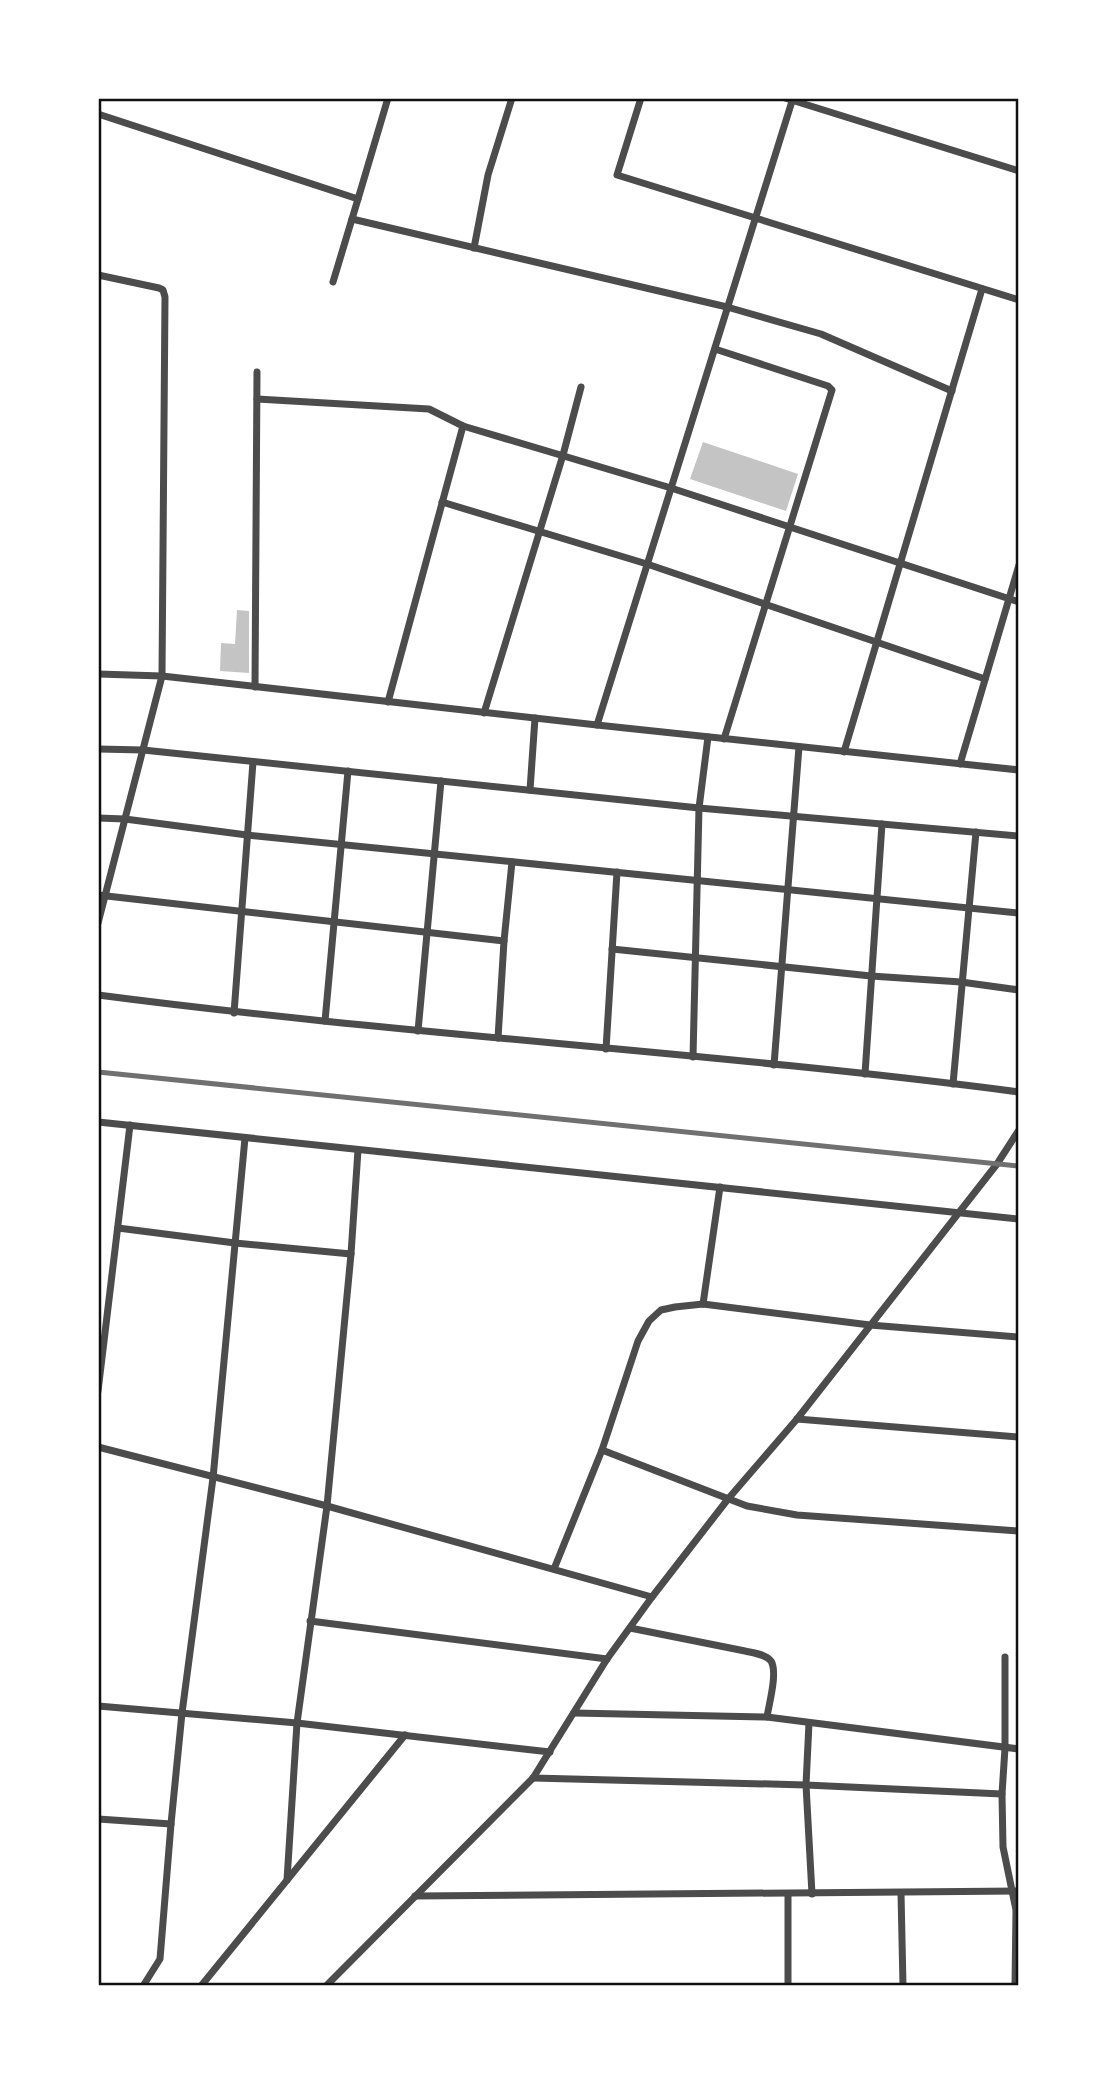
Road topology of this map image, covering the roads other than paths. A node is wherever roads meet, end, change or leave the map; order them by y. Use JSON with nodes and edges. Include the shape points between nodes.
{"nodes":[{"id":1,"x":388,"y":98,"type":"edge"},
{"id":2,"x":512,"y":98,"type":"edge"},
{"id":3,"x":640,"y":98,"type":"edge"},
{"id":4,"x":790,"y":99,"type":"edge"},
{"id":5,"x":98,"y":114,"type":"edge"},
{"id":6,"x":1019,"y":171,"type":"edge"},
{"id":7,"x":358,"y":199,"type":"junction"},
{"id":8,"x":756,"y":218,"type":"junction"},
{"id":9,"x":352,"y":219,"type":"junction"},
{"id":10,"x":474,"y":248,"type":"junction"},
{"id":11,"x":98,"y":275,"type":"edge"},
{"id":12,"x":333,"y":282,"type":"dead end"},
{"id":13,"x":982,"y":289,"type":"junction"},
{"id":14,"x":1019,"y":300,"type":"edge"},
{"id":15,"x":727,"y":307,"type":"junction"},
{"id":16,"x":715,"y":349,"type":"junction"},
{"id":17,"x":257,"y":372,"type":"dead end"},
{"id":18,"x":580,"y":387,"type":"dead end"},
{"id":19,"x":952,"y":391,"type":"junction"},
{"id":20,"x":257,"y":399,"type":"junction"},
{"id":21,"x":463,"y":426,"type":"junction"},
{"id":22,"x":563,"y":455,"type":"junction"},
{"id":23,"x":671,"y":488,"type":"junction"},
{"id":24,"x":442,"y":502,"type":"junction"},
{"id":25,"x":789,"y":526,"type":"junction"},
{"id":26,"x":539,"y":532,"type":"junction"},
{"id":27,"x":901,"y":563,"type":"junction"},
{"id":28,"x":647,"y":564,"type":"junction"},
{"id":29,"x":1019,"y":565,"type":"edge"},
{"id":30,"x":1009,"y":598,"type":"junction"},
{"id":31,"x":1019,"y":602,"type":"edge"},
{"id":32,"x":765,"y":605,"type":"junction"},
{"id":33,"x":877,"y":643,"type":"junction"},
{"id":34,"x":98,"y":674,"type":"edge"},
{"id":35,"x":162,"y":676,"type":"junction"},
{"id":36,"x":985,"y":679,"type":"junction"},
{"id":37,"x":255,"y":687,"type":"junction"},
{"id":38,"x":388,"y":702,"type":"junction"},
{"id":39,"x":484,"y":713,"type":"junction"},
{"id":40,"x":535,"y":718,"type":"junction"},
{"id":41,"x":597,"y":725,"type":"junction"},
{"id":42,"x":708,"y":737,"type":"junction"},
{"id":43,"x":724,"y":739,"type":"junction"},
{"id":44,"x":799,"y":747,"type":"junction"},
{"id":45,"x":98,"y":749,"type":"edge"},
{"id":46,"x":143,"y":750,"type":"junction"},
{"id":47,"x":845,"y":751,"type":"junction"},
{"id":48,"x":253,"y":762,"type":"junction"},
{"id":49,"x":960,"y":764,"type":"junction"},
{"id":50,"x":1019,"y":770,"type":"edge"},
{"id":51,"x":348,"y":771,"type":"junction"},
{"id":52,"x":441,"y":781,"type":"junction"},
{"id":53,"x":530,"y":790,"type":"junction"},
{"id":54,"x":699,"y":808,"type":"junction"},
{"id":55,"x":792,"y":816,"type":"junction"},
{"id":56,"x":98,"y":818,"type":"edge"},
{"id":57,"x":125,"y":820,"type":"junction"},
{"id":58,"x":882,"y":824,"type":"junction"},
{"id":59,"x":976,"y":832,"type":"junction"},
{"id":60,"x":247,"y":835,"type":"junction"},
{"id":61,"x":1019,"y":836,"type":"edge"},
{"id":62,"x":341,"y":845,"type":"junction"},
{"id":63,"x":434,"y":854,"type":"junction"},
{"id":64,"x":512,"y":862,"type":"junction"},
{"id":65,"x":617,"y":872,"type":"junction"},
{"id":66,"x":697,"y":880,"type":"junction"},
{"id":67,"x":787,"y":889,"type":"junction"},
{"id":68,"x":102,"y":895,"type":"edge"},
{"id":69,"x":876,"y":898,"type":"junction"},
{"id":70,"x":969,"y":909,"type":"junction"},
{"id":71,"x":242,"y":911,"type":"junction"},
{"id":72,"x":1019,"y":913,"type":"edge"},
{"id":73,"x":334,"y":922,"type":"junction"},
{"id":74,"x":98,"y":923,"type":"edge"},
{"id":75,"x":427,"y":932,"type":"junction"},
{"id":76,"x":504,"y":941,"type":"junction"},
{"id":77,"x":612,"y":949,"type":"junction"},
{"id":78,"x":695,"y":957,"type":"junction"},
{"id":79,"x":781,"y":967,"type":"junction"},
{"id":80,"x":871,"y":976,"type":"junction"},
{"id":81,"x":961,"y":982,"type":"junction"},
{"id":82,"x":1019,"y":990,"type":"edge"},
{"id":83,"x":98,"y":995,"type":"edge"},
{"id":84,"x":234,"y":1013,"type":"junction"},
{"id":85,"x":325,"y":1021,"type":"junction"},
{"id":86,"x":418,"y":1031,"type":"junction"},
{"id":87,"x":498,"y":1038,"type":"junction"},
{"id":88,"x":606,"y":1049,"type":"junction"},
{"id":89,"x":693,"y":1057,"type":"junction"},
{"id":90,"x":774,"y":1065,"type":"junction"},
{"id":91,"x":865,"y":1074,"type":"junction"},
{"id":92,"x":953,"y":1084,"type":"junction"},
{"id":93,"x":1019,"y":1092,"type":"edge"},
{"id":94,"x":98,"y":1122,"type":"edge"},
{"id":95,"x":130,"y":1125,"type":"junction"},
{"id":96,"x":1019,"y":1130,"type":"edge"},
{"id":97,"x":245,"y":1138,"type":"junction"},
{"id":98,"x":358,"y":1150,"type":"junction"},
{"id":99,"x":720,"y":1187,"type":"junction"},
{"id":100,"x":958,"y":1214,"type":"junction"},
{"id":101,"x":1019,"y":1219,"type":"edge"},
{"id":102,"x":118,"y":1228,"type":"junction"},
{"id":103,"x":235,"y":1242,"type":"junction"},
{"id":104,"x":351,"y":1254,"type":"junction"},
{"id":105,"x":703,"y":1304,"type":"junction"},
{"id":106,"x":870,"y":1325,"type":"junction"},
{"id":107,"x":1019,"y":1338,"type":"edge"},
{"id":108,"x":98,"y":1391,"type":"edge"},
{"id":109,"x":797,"y":1419,"type":"junction"},
{"id":110,"x":1019,"y":1437,"type":"edge"},
{"id":111,"x":98,"y":1447,"type":"edge"},
{"id":112,"x":602,"y":1450,"type":"junction"},
{"id":113,"x":213,"y":1478,"type":"junction"},
{"id":114,"x":728,"y":1499,"type":"junction"},
{"id":115,"x":327,"y":1506,"type":"junction"},
{"id":116,"x":1019,"y":1531,"type":"edge"},
{"id":117,"x":554,"y":1569,"type":"junction"},
{"id":118,"x":652,"y":1597,"type":"junction"},
{"id":119,"x":310,"y":1622,"type":"junction"},
{"id":120,"x":631,"y":1628,"type":"junction"},
{"id":121,"x":1005,"y":1657,"type":"dead end"},
{"id":122,"x":607,"y":1659,"type":"junction"},
{"id":123,"x":98,"y":1706,"type":"edge"},
{"id":124,"x":183,"y":1713,"type":"junction"},
{"id":125,"x":574,"y":1713,"type":"junction"},
{"id":126,"x":767,"y":1717,"type":"junction"},
{"id":127,"x":297,"y":1723,"type":"junction"},
{"id":128,"x":809,"y":1723,"type":"junction"},
{"id":129,"x":405,"y":1735,"type":"junction"},
{"id":130,"x":1005,"y":1748,"type":"junction"},
{"id":131,"x":1019,"y":1749,"type":"edge"},
{"id":132,"x":550,"y":1752,"type":"junction"},
{"id":133,"x":533,"y":1778,"type":"junction"},
{"id":134,"x":806,"y":1785,"type":"junction"},
{"id":135,"x":1002,"y":1794,"type":"junction"},
{"id":136,"x":98,"y":1819,"type":"edge"},
{"id":137,"x":171,"y":1824,"type":"junction"},
{"id":138,"x":287,"y":1880,"type":"junction"},
{"id":139,"x":1016,"y":1891,"type":"edge"},
{"id":140,"x":901,"y":1893,"type":"junction"},
{"id":141,"x":788,"y":1894,"type":"junction"},
{"id":142,"x":812,"y":1894,"type":"junction"},
{"id":143,"x":415,"y":1896,"type":"junction"},
{"id":144,"x":143,"y":1986,"type":"edge"},
{"id":145,"x":201,"y":1986,"type":"edge"},
{"id":146,"x":326,"y":1986,"type":"edge"},
{"id":147,"x":788,"y":1986,"type":"edge"},
{"id":148,"x":903,"y":1986,"type":"edge"},
{"id":149,"x":1015,"y":1986,"type":"edge"}],
"edges":[{"from":1,"to":7,"type":"street"},
{"from":2,"to":10,"type":"street","via":[[488,175]]},
{"from":3,"to":8,"type":"street","via":[[617,176]]},
{"from":4,"to":6,"type":"street"},
{"from":4,"to":8,"type":"street"},
{"from":5,"to":7,"type":"street"},
{"from":7,"to":9,"type":"street"},
{"from":8,"to":13,"type":"street"},
{"from":8,"to":15,"type":"street"},
{"from":9,"to":10,"type":"street"},
{"from":9,"to":12,"type":"street"},
{"from":10,"to":15,"type":"street"},
{"from":11,"to":35,"type":"street","via":[[159,288],[165,297]]},
{"from":13,"to":14,"type":"street"},
{"from":13,"to":19,"type":"street"},
{"from":15,"to":16,"type":"street"},
{"from":15,"to":19,"type":"street","via":[[821,334]]},
{"from":16,"to":23,"type":"street"},
{"from":16,"to":25,"type":"street","via":[[832,390]]},
{"from":17,"to":20,"type":"street"},
{"from":18,"to":22,"type":"street"},
{"from":19,"to":27,"type":"street"},
{"from":20,"to":21,"type":"street","via":[[429,409]]},
{"from":20,"to":37,"type":"street"},
{"from":21,"to":22,"type":"street"},
{"from":21,"to":24,"type":"street"},
{"from":22,"to":23,"type":"street"},
{"from":22,"to":26,"type":"street"},
{"from":23,"to":25,"type":"street"},
{"from":23,"to":28,"type":"street"},
{"from":24,"to":26,"type":"street"},
{"from":24,"to":38,"type":"street"},
{"from":25,"to":27,"type":"street"},
{"from":25,"to":32,"type":"street"},
{"from":26,"to":28,"type":"street"},
{"from":26,"to":39,"type":"street"},
{"from":27,"to":30,"type":"street"},
{"from":27,"to":33,"type":"street"},
{"from":28,"to":32,"type":"street"},
{"from":28,"to":41,"type":"street"},
{"from":29,"to":30,"type":"street"},
{"from":30,"to":31,"type":"street"},
{"from":30,"to":36,"type":"street"},
{"from":32,"to":33,"type":"street"},
{"from":32,"to":43,"type":"street"},
{"from":33,"to":36,"type":"street"},
{"from":33,"to":47,"type":"street"},
{"from":34,"to":35,"type":"street"},
{"from":35,"to":37,"type":"street"},
{"from":35,"to":46,"type":"street"},
{"from":36,"to":49,"type":"street"},
{"from":37,"to":38,"type":"street"},
{"from":38,"to":39,"type":"street"},
{"from":39,"to":40,"type":"street"},
{"from":40,"to":41,"type":"street"},
{"from":40,"to":53,"type":"street"},
{"from":41,"to":42,"type":"street"},
{"from":42,"to":43,"type":"street"},
{"from":42,"to":54,"type":"street"},
{"from":43,"to":44,"type":"street"},
{"from":44,"to":47,"type":"street"},
{"from":44,"to":55,"type":"street"},
{"from":45,"to":46,"type":"street"},
{"from":46,"to":48,"type":"street"},
{"from":46,"to":57,"type":"street"},
{"from":47,"to":49,"type":"street"},
{"from":48,"to":51,"type":"street"},
{"from":48,"to":60,"type":"street"},
{"from":49,"to":50,"type":"street"},
{"from":51,"to":52,"type":"street"},
{"from":51,"to":62,"type":"street"},
{"from":52,"to":53,"type":"street"},
{"from":52,"to":63,"type":"street"},
{"from":53,"to":54,"type":"street"},
{"from":54,"to":55,"type":"street"},
{"from":54,"to":66,"type":"street"},
{"from":55,"to":58,"type":"street"},
{"from":55,"to":67,"type":"street"},
{"from":56,"to":57,"type":"street"},
{"from":57,"to":60,"type":"street"},
{"from":57,"to":68,"type":"street"},
{"from":58,"to":59,"type":"street"},
{"from":58,"to":69,"type":"street"},
{"from":59,"to":61,"type":"street"},
{"from":59,"to":70,"type":"street"},
{"from":60,"to":62,"type":"street"},
{"from":60,"to":71,"type":"street"},
{"from":62,"to":63,"type":"street"},
{"from":62,"to":73,"type":"street"},
{"from":63,"to":64,"type":"street"},
{"from":63,"to":75,"type":"street"},
{"from":64,"to":65,"type":"street"},
{"from":64,"to":76,"type":"street"},
{"from":65,"to":66,"type":"street"},
{"from":65,"to":77,"type":"street"},
{"from":66,"to":67,"type":"street"},
{"from":66,"to":78,"type":"street"},
{"from":67,"to":69,"type":"street"},
{"from":67,"to":79,"type":"street"},
{"from":68,"to":71,"type":"street"},
{"from":68,"to":74,"type":"street"},
{"from":69,"to":70,"type":"street"},
{"from":69,"to":80,"type":"street"},
{"from":70,"to":72,"type":"street"},
{"from":70,"to":81,"type":"street"},
{"from":71,"to":73,"type":"street"},
{"from":71,"to":84,"type":"street"},
{"from":73,"to":75,"type":"street"},
{"from":73,"to":85,"type":"street"},
{"from":75,"to":76,"type":"street"},
{"from":75,"to":86,"type":"street"},
{"from":76,"to":87,"type":"street"},
{"from":77,"to":78,"type":"street"},
{"from":77,"to":88,"type":"street"},
{"from":78,"to":79,"type":"street"},
{"from":78,"to":89,"type":"street"},
{"from":79,"to":80,"type":"street"},
{"from":79,"to":90,"type":"street"},
{"from":80,"to":81,"type":"street"},
{"from":80,"to":91,"type":"street"},
{"from":81,"to":82,"type":"street"},
{"from":81,"to":92,"type":"street"},
{"from":83,"to":84,"type":"street"},
{"from":84,"to":85,"type":"street"},
{"from":85,"to":86,"type":"street"},
{"from":86,"to":87,"type":"street"},
{"from":87,"to":88,"type":"street"},
{"from":88,"to":89,"type":"street"},
{"from":89,"to":90,"type":"street"},
{"from":90,"to":91,"type":"street"},
{"from":91,"to":92,"type":"street"},
{"from":92,"to":93,"type":"street"},
{"from":94,"to":95,"type":"street"},
{"from":95,"to":97,"type":"street"},
{"from":95,"to":102,"type":"street"},
{"from":96,"to":100,"type":"street"},
{"from":97,"to":98,"type":"street"},
{"from":97,"to":103,"type":"street"},
{"from":98,"to":99,"type":"street"},
{"from":98,"to":104,"type":"street"},
{"from":99,"to":100,"type":"street"},
{"from":99,"to":105,"type":"street"},
{"from":100,"to":101,"type":"street"},
{"from":100,"to":106,"type":"street"},
{"from":102,"to":103,"type":"street"},
{"from":102,"to":108,"type":"street"},
{"from":103,"to":104,"type":"street"},
{"from":103,"to":113,"type":"street"},
{"from":104,"to":115,"type":"street"},
{"from":105,"to":106,"type":"street"},
{"from":105,"to":112,"type":"street","via":[[661,1310],[649,1321]]},
{"from":106,"to":107,"type":"street"},
{"from":106,"to":109,"type":"street"},
{"from":109,"to":110,"type":"street"},
{"from":109,"to":114,"type":"street"},
{"from":111,"to":113,"type":"street"},
{"from":112,"to":114,"type":"street"},
{"from":112,"to":117,"type":"street"},
{"from":113,"to":115,"type":"street"},
{"from":113,"to":124,"type":"street"},
{"from":114,"to":116,"type":"street","via":[[797,1515]]},
{"from":114,"to":118,"type":"street"},
{"from":115,"to":117,"type":"street"},
{"from":115,"to":119,"type":"street"},
{"from":117,"to":118,"type":"street"},
{"from":118,"to":120,"type":"street"},
{"from":119,"to":122,"type":"street"},
{"from":119,"to":127,"type":"street"},
{"from":120,"to":122,"type":"street"},
{"from":120,"to":126,"type":"street","via":[[770,1660],[774,1678]]},
{"from":121,"to":130,"type":"street"},
{"from":122,"to":125,"type":"street"},
{"from":123,"to":124,"type":"street"},
{"from":124,"to":127,"type":"street"},
{"from":124,"to":137,"type":"street"},
{"from":125,"to":126,"type":"street"},
{"from":125,"to":132,"type":"street"},
{"from":126,"to":128,"type":"street"},
{"from":127,"to":129,"type":"street"},
{"from":127,"to":138,"type":"street"},
{"from":128,"to":130,"type":"street"},
{"from":128,"to":134,"type":"street"},
{"from":129,"to":132,"type":"street"},
{"from":129,"to":138,"type":"street"},
{"from":130,"to":131,"type":"street"},
{"from":130,"to":135,"type":"street"},
{"from":132,"to":133,"type":"street"},
{"from":133,"to":134,"type":"street"},
{"from":133,"to":143,"type":"street"},
{"from":134,"to":135,"type":"street"},
{"from":134,"to":142,"type":"street"},
{"from":135,"to":139,"type":"street","via":[[1003,1847]]},
{"from":136,"to":137,"type":"street"},
{"from":137,"to":144,"type":"street","via":[[160,1959]]},
{"from":138,"to":145,"type":"street"},
{"from":139,"to":140,"type":"street"},
{"from":139,"to":149,"type":"street"},
{"from":140,"to":142,"type":"street"},
{"from":140,"to":148,"type":"street"},
{"from":141,"to":142,"type":"street"},
{"from":141,"to":143,"type":"street"},
{"from":141,"to":147,"type":"street"},
{"from":143,"to":146,"type":"street"}]}
